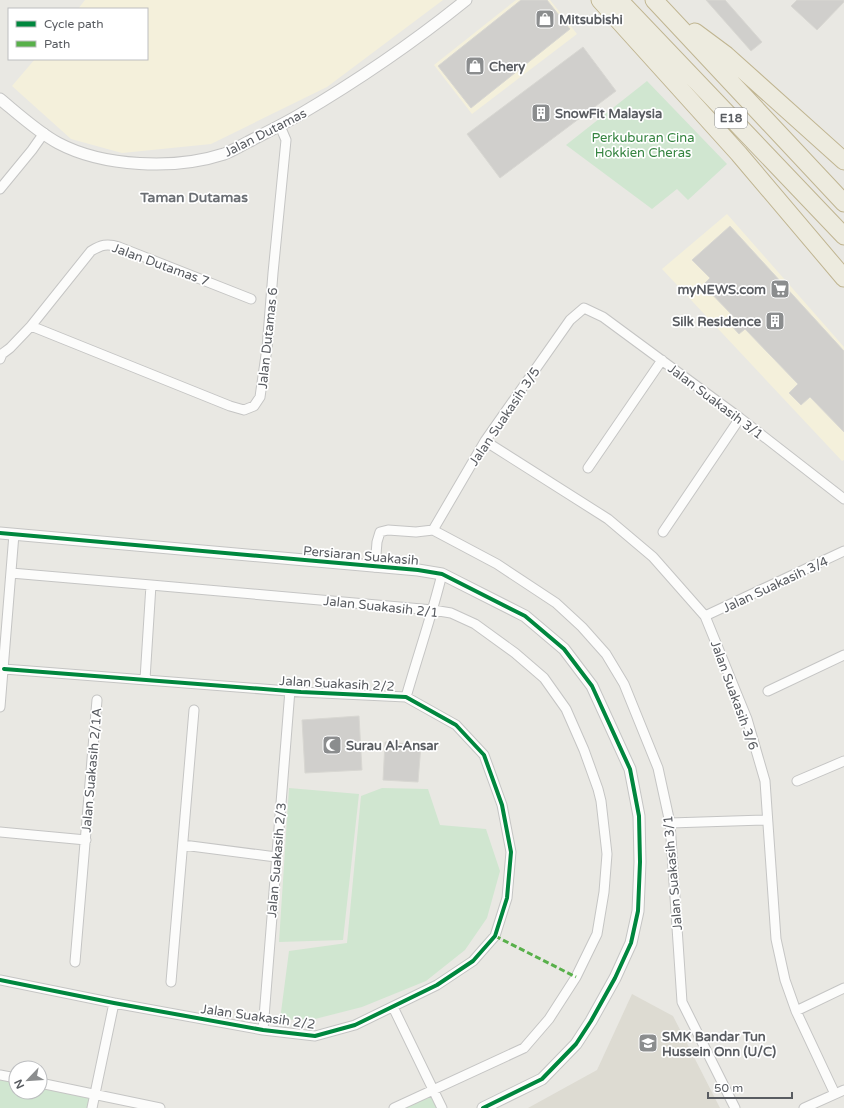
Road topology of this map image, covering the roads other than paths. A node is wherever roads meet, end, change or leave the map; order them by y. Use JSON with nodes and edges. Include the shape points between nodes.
{"nodes":[{"id":1,"x":466,"y":0,"type":"edge"},
{"id":2,"x":600,"y":0,"type":"edge"},
{"id":3,"x":619,"y":0,"type":"edge"},
{"id":4,"x":656,"y":2,"type":"edge"},
{"id":5,"x":0,"y":99,"type":"edge"},
{"id":6,"x":280,"y":126,"type":"junction"},
{"id":7,"x":44,"y":133,"type":"junction"},
{"id":8,"x":844,"y":161,"type":"edge"},
{"id":9,"x":0,"y":189,"type":"edge"},
{"id":10,"x":844,"y":203,"type":"edge"},
{"id":11,"x":844,"y":236,"type":"edge"},
{"id":12,"x":844,"y":278,"type":"edge"},
{"id":13,"x":251,"y":298,"type":"dead end"},
{"id":14,"x":584,"y":308,"type":"joint"},
{"id":15,"x":31,"y":326,"type":"junction"},
{"id":16,"x":1,"y":355,"type":"edge"},
{"id":17,"x":662,"y":360,"type":"junction"},
{"id":18,"x":740,"y":418,"type":"junction"},
{"id":19,"x":484,"y":441,"type":"junction"},
{"id":20,"x":588,"y":468,"type":"dead end"},
{"id":21,"x":844,"y":499,"type":"edge"},
{"id":22,"x":433,"y":530,"type":"junction"},
{"id":23,"x":663,"y":532,"type":"dead end"},
{"id":24,"x":0,"y":533,"type":"edge"},
{"id":25,"x":14,"y":534,"type":"junction"},
{"id":26,"x":844,"y":551,"type":"edge"},
{"id":27,"x":375,"y":567,"type":"junction"},
{"id":28,"x":10,"y":573,"type":"junction"},
{"id":29,"x":442,"y":574,"type":"junction"},
{"id":30,"x":151,"y":585,"type":"junction"},
{"id":31,"x":433,"y":610,"type":"junction"},
{"id":32,"x":705,"y":616,"type":"junction"},
{"id":33,"x":844,"y":655,"type":"edge"},
{"id":34,"x":4,"y":669,"type":"junction"},
{"id":35,"x":145,"y":679,"type":"junction"},
{"id":36,"x":290,"y":690,"type":"junction"},
{"id":37,"x":768,"y":691,"type":"dead end"},
{"id":38,"x":406,"y":696,"type":"junction"},
{"id":39,"x":97,"y":700,"type":"dead end"},
{"id":40,"x":0,"y":707,"type":"edge"},
{"id":41,"x":194,"y":710,"type":"dead end"},
{"id":42,"x":844,"y":761,"type":"edge"},
{"id":43,"x":797,"y":781,"type":"dead end"},
{"id":44,"x":767,"y":820,"type":"junction"},
{"id":45,"x":670,"y":823,"type":"junction"},
{"id":46,"x":0,"y":832,"type":"edge"},
{"id":47,"x":86,"y":840,"type":"junction"},
{"id":48,"x":183,"y":845,"type":"junction"},
{"id":49,"x":276,"y":857,"type":"junction"},
{"id":50,"x":75,"y":962,"type":"dead end"},
{"id":51,"x":0,"y":980,"type":"edge"},
{"id":52,"x":171,"y":982,"type":"dead end"},
{"id":53,"x":844,"y":988,"type":"edge"},
{"id":54,"x":114,"y":1003,"type":"junction"},
{"id":55,"x":393,"y":1007,"type":"junction"},
{"id":56,"x":796,"y":1011,"type":"junction"},
{"id":57,"x":263,"y":1030,"type":"junction"},
{"id":58,"x":48,"y":1085,"type":"edge"},
{"id":59,"x":844,"y":1090,"type":"edge"},
{"id":60,"x":433,"y":1091,"type":"junction"},
{"id":61,"x":835,"y":1094,"type":"junction"},
{"id":62,"x":95,"y":1095,"type":"junction"},
{"id":63,"x":92,"y":1108,"type":"edge"},
{"id":64,"x":160,"y":1108,"type":"edge"},
{"id":65,"x":394,"y":1108,"type":"edge"},
{"id":66,"x":442,"y":1108,"type":"edge"},
{"id":67,"x":483,"y":1108,"type":"edge"},
{"id":68,"x":735,"y":1108,"type":"edge"},
{"id":69,"x":804,"y":1108,"type":"edge"}],
"edges":[{"from":1,"to":6,"type":"street","name":"Jalan Dutamas","via":[[413,40]]},
{"from":2,"to":12,"type":"highway","via":[[739,154]]},
{"from":3,"to":11,"type":"highway","number":"E18"},
{"from":4,"to":8,"type":"highway","via":[[726,55]]},
{"from":4,"to":10,"type":"highway","number":"E18"},
{"from":5,"to":7,"type":"street","name":"Jalan Dutamas"},
{"from":6,"to":7,"type":"street","name":"Jalan Dutamas","via":[[225,154],[198,161],[154,164],[117,162],[84,154],[58,143]]},
{"from":6,"to":15,"type":"street","name":"Jalan Dutamas 6","via":[[286,140],[267,348],[260,397],[254,406],[244,410],[230,406]]},
{"from":7,"to":9,"type":"street"},
{"from":13,"to":15,"type":"street","name":"Jalan Dutamas 7","via":[[119,247],[104,244],[91,251]]},
{"from":14,"to":17,"type":"street","name":"Jalan Suakasih 3/1","via":[[603,317]]},
{"from":14,"to":19,"type":"street","name":"Jalan Suakasih 3/5","via":[[570,320]]},
{"from":15,"to":16,"type":"street","name":"Jalan Dutamas 7"},
{"from":17,"to":18,"type":"street","name":"Jalan Suakasih 3/1"},
{"from":17,"to":20,"type":"street"},
{"from":18,"to":21,"type":"street","name":"Jalan Suakasih 3/1"},
{"from":18,"to":23,"type":"street"},
{"from":19,"to":22,"type":"street","name":"Jalan Suakasih 3/5"},
{"from":19,"to":32,"type":"street","name":"Jalan Suakasih 3/6","via":[[608,519],[653,557]]},
{"from":22,"to":27,"type":"street","via":[[380,532]]},
{"from":22,"to":45,"type":"street","name":"Jalan Suakasih 3/1","via":[[497,564],[556,603],[606,654],[624,684],[658,768]]},
{"from":24,"to":25,"type":"street","name":"Persiaran Suakasih"},
{"from":25,"to":27,"type":"street","name":"Persiaran Suakasih"},
{"from":25,"to":28,"type":"street"},
{"from":26,"to":32,"type":"street","name":"Jalan Suakasih 3/4"},
{"from":27,"to":29,"type":"street","name":"Persiaran Suakasih"},
{"from":28,"to":30,"type":"street","name":"Jalan Suakasih 2/1"},
{"from":28,"to":34,"type":"street"},
{"from":29,"to":31,"type":"street"},
{"from":29,"to":67,"type":"street","name":"Persiaran Suakasih","via":[[525,616],[564,649],[592,686],[630,769],[639,816],[638,910],[631,943],[615,978],[576,1044],[542,1079]]},
{"from":30,"to":31,"type":"street","name":"Jalan Suakasih 2/1"},
{"from":30,"to":35,"type":"street"},
{"from":31,"to":38,"type":"street"},
{"from":31,"to":60,"type":"street","name":"Jalan Suakasih 2/1","via":[[451,613],[475,624],[544,678],[566,709],[598,789],[607,854],[597,934],[576,977],[549,1019],[524,1048]]},
{"from":32,"to":44,"type":"street","name":"Jalan Suakasih 3/6","via":[[747,719],[765,781]]},
{"from":33,"to":37,"type":"street"},
{"from":34,"to":35,"type":"street","name":"Jalan Suakasih 2/2"},
{"from":34,"to":40,"type":"street"},
{"from":35,"to":36,"type":"street","name":"Jalan Suakasih 2/2"},
{"from":36,"to":38,"type":"street","name":"Jalan Suakasih 2/2"},
{"from":36,"to":49,"type":"street","name":"Jalan Suakasih 2/3"},
{"from":38,"to":55,"type":"street","name":"Jalan Suakasih 2/2","via":[[456,725],[484,755],[502,804],[511,852],[507,898],[495,936],[473,962],[437,985]]},
{"from":39,"to":47,"type":"street","name":"Jalan Suakasih 2/1A"},
{"from":41,"to":48,"type":"street"},
{"from":42,"to":43,"type":"street"},
{"from":44,"to":45,"type":"street"},
{"from":44,"to":56,"type":"street","name":"Jalan Suakasih 3/6","via":[[776,939],[785,980]]},
{"from":45,"to":68,"type":"street","name":"Jalan Suakasih 3/1","via":[[682,1002]]},
{"from":46,"to":47,"type":"street","name":"Jalan Suakasih 2/1A"},
{"from":47,"to":50,"type":"street","name":"Jalan Suakasih 2/1A"},
{"from":48,"to":49,"type":"street"},
{"from":48,"to":52,"type":"street"},
{"from":49,"to":57,"type":"street","name":"Jalan Suakasih 2/3"},
{"from":51,"to":54,"type":"street","name":"Jalan Suakasih 2/2"},
{"from":53,"to":56,"type":"street"},
{"from":54,"to":57,"type":"street","name":"Jalan Suakasih 2/2"},
{"from":54,"to":62,"type":"street"},
{"from":55,"to":57,"type":"street","name":"Jalan Suakasih 2/2","via":[[355,1025],[315,1036]]},
{"from":55,"to":60,"type":"street"},
{"from":56,"to":61,"type":"street","name":"Jalan Suakasih 3/6"},
{"from":58,"to":62,"type":"street"},
{"from":59,"to":61,"type":"street"},
{"from":60,"to":65,"type":"street","name":"Jalan Suakasih 2/1"},
{"from":60,"to":66,"type":"street"},
{"from":61,"to":69,"type":"street"},
{"from":62,"to":63,"type":"street"},
{"from":62,"to":64,"type":"street"}]}
